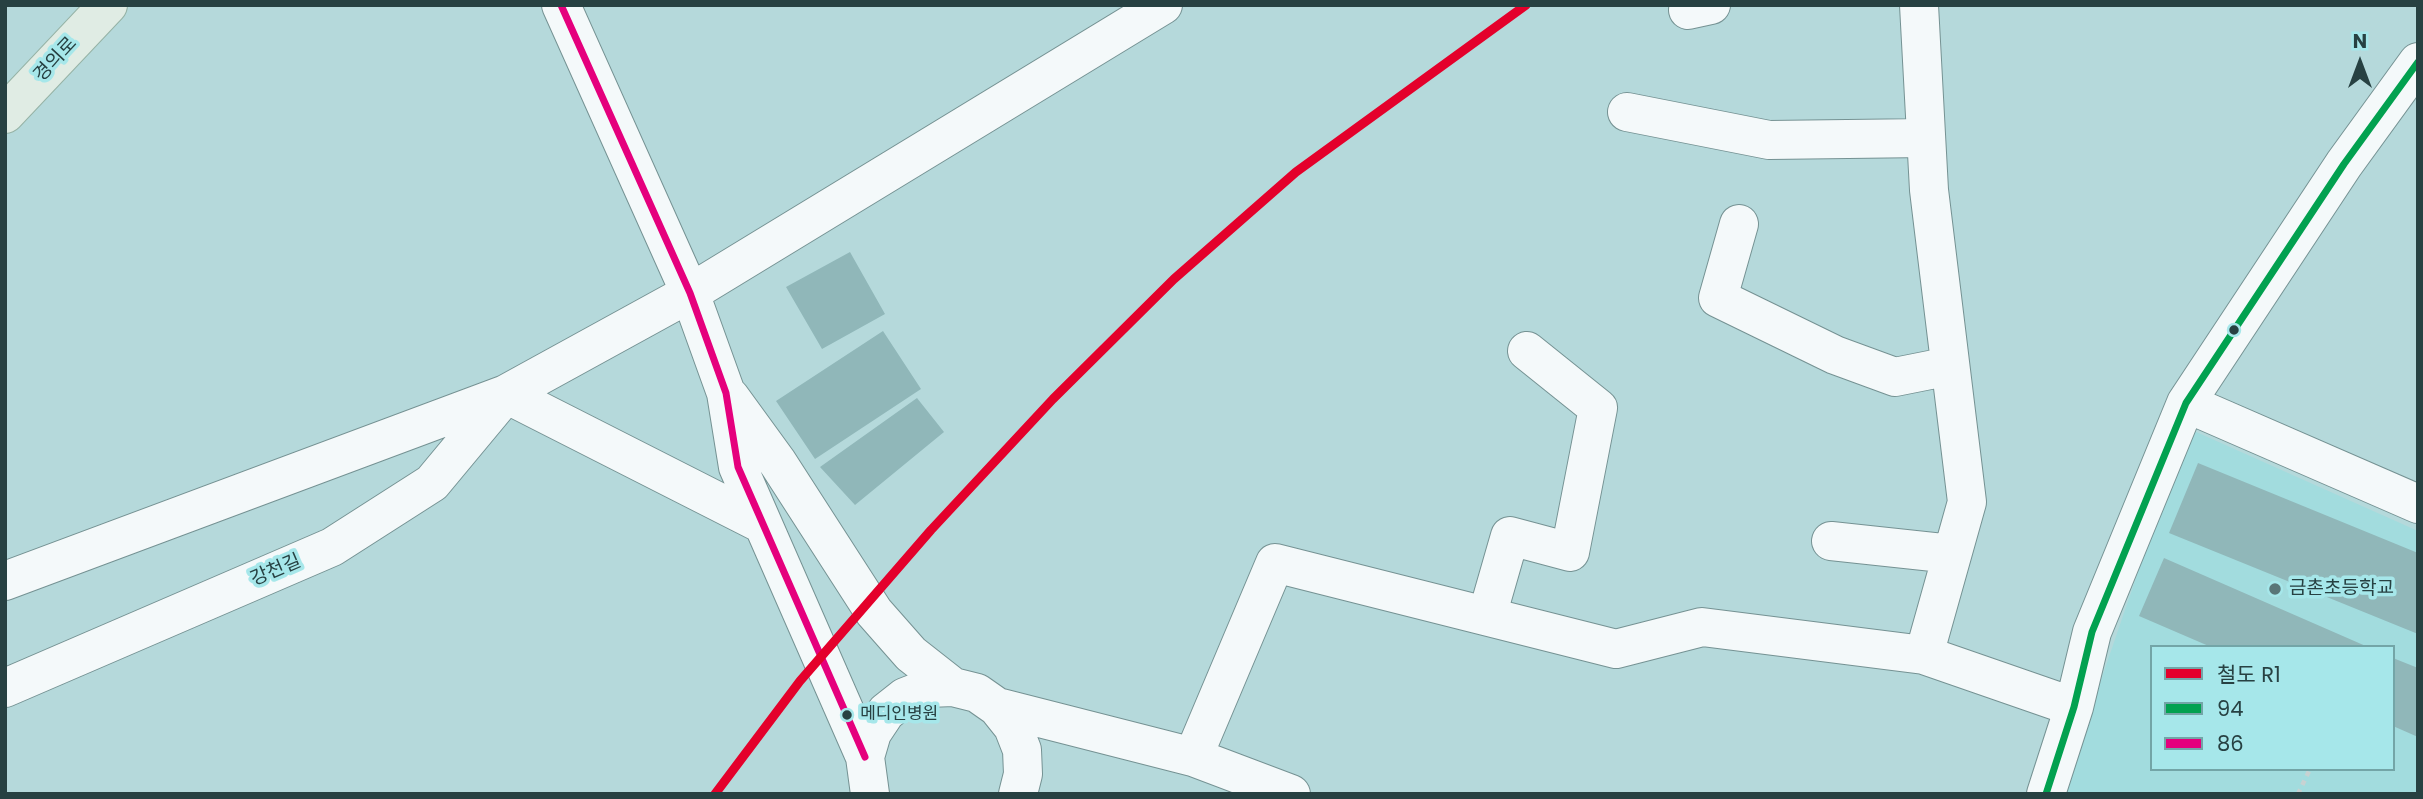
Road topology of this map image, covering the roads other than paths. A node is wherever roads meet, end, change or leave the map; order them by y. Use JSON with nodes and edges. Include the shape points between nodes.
{"nodes":[{"id":1,"x":108,"y":5,"type":"edge"},
{"id":2,"x":561,"y":5,"type":"edge"},
{"id":3,"x":1163,"y":5,"type":"edge"},
{"id":4,"x":1919,"y":5,"type":"edge"},
{"id":5,"x":2418,"y":62,"type":"edge"},
{"id":6,"x":1627,"y":112,"type":"dead end"},
{"id":7,"x":5,"y":114,"type":"edge"},
{"id":8,"x":1926,"y":138,"type":"junction"},
{"id":9,"x":1739,"y":225,"type":"dead end"},
{"id":10,"x":690,"y":293,"type":"junction"},
{"id":11,"x":1527,"y":351,"type":"dead end"},
{"id":12,"x":1950,"y":366,"type":"junction"},
{"id":13,"x":726,"y":393,"type":"junction"},
{"id":14,"x":506,"y":394,"type":"junction"},
{"id":15,"x":2186,"y":403,"type":"junction"},
{"id":16,"x":2418,"y":504,"type":"edge"},
{"id":17,"x":760,"y":523,"type":"junction"},
{"id":18,"x":1831,"y":541,"type":"dead end"},
{"id":19,"x":1952,"y":554,"type":"junction"},
{"id":20,"x":5,"y":581,"type":"edge"},
{"id":21,"x":1487,"y":616,"type":"junction"},
{"id":22,"x":1924,"y":656,"type":"junction"},
{"id":23,"x":953,"y":687,"type":"junction"},
{"id":24,"x":5,"y":688,"type":"edge"},
{"id":25,"x":997,"y":707,"type":"junction"},
{"id":26,"x":2074,"y":707,"type":"junction"},
{"id":27,"x":865,"y":757,"type":"junction"},
{"id":28,"x":1193,"y":757,"type":"junction"},
{"id":29,"x":1277,"y":793,"type":"edge"},
{"id":30,"x":870,"y":794,"type":"edge"},
{"id":31,"x":1018,"y":794,"type":"edge"},
{"id":32,"x":2046,"y":794,"type":"edge"}],
"edges":[{"from":1,"to":7,"type":"main road","name":"경의로"},
{"from":2,"to":10,"type":"street"},
{"from":3,"to":10,"type":"street"},
{"from":4,"to":8,"type":"street"},
{"from":5,"to":15,"type":"street"},
{"from":6,"to":8,"type":"street","via":[[1769,139]]},
{"from":8,"to":12,"type":"street"},
{"from":9,"to":12,"type":"street","via":[[1718,298],[1835,355],[1895,377]]},
{"from":10,"to":13,"type":"street"},
{"from":10,"to":14,"type":"street"},
{"from":11,"to":21,"type":"street","via":[[1598,408],[1570,552],[1510,536]]},
{"from":12,"to":19,"type":"street","via":[[1967,502]]},
{"from":13,"to":17,"type":"street","via":[[738,467]]},
{"from":13,"to":23,"type":"street","via":[[778,463],[874,612],[911,654]]},
{"from":14,"to":17,"type":"street"},
{"from":14,"to":20,"type":"street"},
{"from":14,"to":24,"type":"street","name":"강천길","via":[[432,483],[332,547]]},
{"from":15,"to":16,"type":"street"},
{"from":15,"to":26,"type":"street","via":[[2092,632]]},
{"from":17,"to":27,"type":"street"},
{"from":18,"to":19,"type":"street"},
{"from":19,"to":22,"type":"street"},
{"from":21,"to":22,"type":"street","via":[[1616,649],[1702,627]]},
{"from":21,"to":28,"type":"street","via":[[1275,563]]},
{"from":22,"to":26,"type":"street"},
{"from":23,"to":25,"type":"street","via":[[977,693]]},
{"from":23,"to":27,"type":"street","via":[[928,688],[905,697],[886,712],[872,733]]},
{"from":25,"to":28,"type":"street"},
{"from":25,"to":31,"type":"street","via":[[1013,727],[1022,750]]},
{"from":26,"to":32,"type":"street"},
{"from":27,"to":30,"type":"street"},
{"from":28,"to":29,"type":"street"}]}
